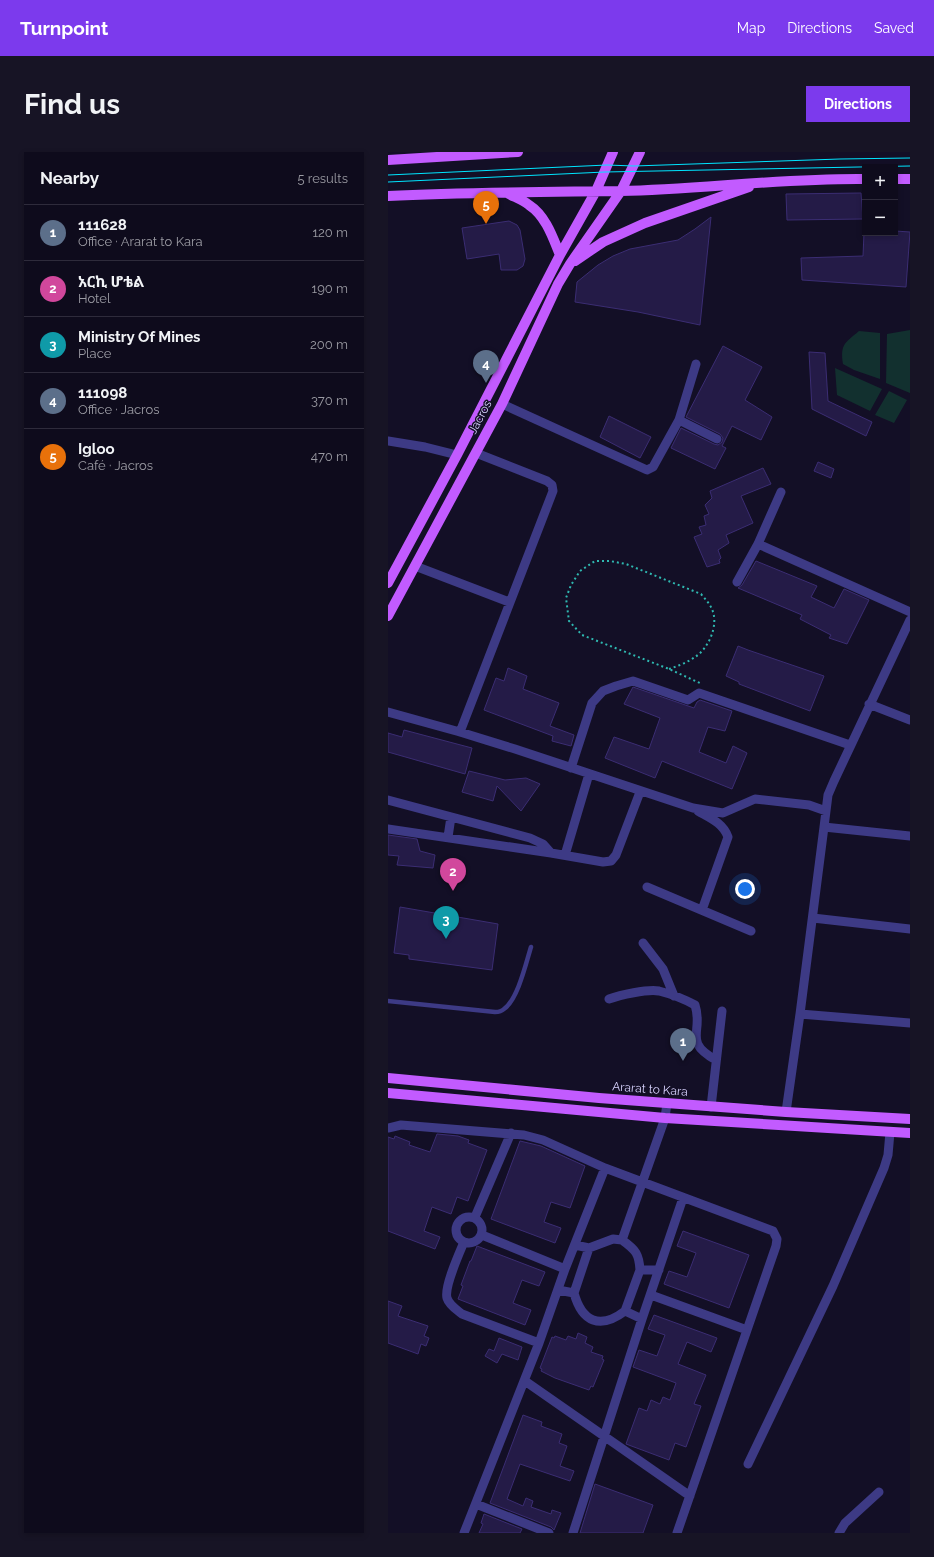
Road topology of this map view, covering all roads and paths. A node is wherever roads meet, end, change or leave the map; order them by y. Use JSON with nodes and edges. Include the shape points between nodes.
{"nodes":[{"id":1,"x":518,"y":152,"type":"edge"},
{"id":2,"x":613,"y":152,"type":"edge"},
{"id":3,"x":640,"y":152,"type":"edge"},
{"id":4,"x":462,"y":154,"type":"edge"},
{"id":5,"x":388,"y":160,"type":"edge"},
{"id":6,"x":862,"y":178,"type":"edge"},
{"id":7,"x":898,"y":179,"type":"edge"},
{"id":8,"x":910,"y":179,"type":"edge"},
{"id":9,"x":762,"y":182,"type":"junction"},
{"id":10,"x":596,"y":190,"type":"junction"},
{"id":11,"x":621,"y":191,"type":"junction"},
{"id":12,"x":504,"y":192,"type":"junction"},
{"id":13,"x":388,"y":196,"type":"edge"},
{"id":14,"x":560,"y":255,"type":"junction"},
{"id":15,"x":570,"y":264,"type":"junction"},
{"id":16,"x":696,"y":364,"type":"dead end"},
{"id":17,"x":502,"y":404,"type":"junction"},
{"id":18,"x":679,"y":420,"type":"junction"},
{"id":19,"x":717,"y":439,"type":"dead end"},
{"id":20,"x":388,"y":441,"type":"edge"},
{"id":21,"x":476,"y":453,"type":"junction"},
{"id":22,"x":457,"y":455,"type":"junction"},
{"id":23,"x":781,"y":492,"type":"dead end"},
{"id":24,"x":758,"y":544,"type":"junction"},
{"id":25,"x":415,"y":566,"type":"junction"},
{"id":26,"x":738,"y":582,"type":"dead end"},
{"id":27,"x":388,"y":583,"type":"edge"},
{"id":28,"x":509,"y":602,"type":"junction"},
{"id":29,"x":910,"y":612,"type":"edge"},
{"id":30,"x":388,"y":616,"type":"edge"},
{"id":31,"x":910,"y":620,"type":"edge"},
{"id":32,"x":669,"y":669,"type":"junction"},
{"id":33,"x":716,"y":699,"type":"junction"},
{"id":34,"x":869,"y":704,"type":"junction"},
{"id":35,"x":388,"y":712,"type":"edge"},
{"id":36,"x":910,"y":720,"type":"edge"},
{"id":37,"x":460,"y":732,"type":"junction"},
{"id":38,"x":850,"y":745,"type":"junction"},
{"id":39,"x":571,"y":768,"type":"junction"},
{"id":40,"x":589,"y":774,"type":"junction"},
{"id":41,"x":640,"y":792,"type":"junction"},
{"id":42,"x":388,"y":800,"type":"edge"},
{"id":43,"x":693,"y":808,"type":"junction"},
{"id":44,"x":826,"y":811,"type":"junction"},
{"id":45,"x":451,"y":817,"type":"junction"},
{"id":46,"x":824,"y":827,"type":"junction"},
{"id":47,"x":388,"y":829,"type":"edge"},
{"id":48,"x":910,"y":836,"type":"edge"},
{"id":49,"x":448,"y":837,"type":"junction"},
{"id":50,"x":551,"y":853,"type":"junction"},
{"id":51,"x":565,"y":855,"type":"junction"},
{"id":52,"x":647,"y":887,"type":"dead end"},
{"id":53,"x":702,"y":910,"type":"junction"},
{"id":54,"x":813,"y":918,"type":"junction"},
{"id":55,"x":910,"y":929,"type":"edge"},
{"id":56,"x":751,"y":931,"type":"dead end"},
{"id":57,"x":643,"y":943,"type":"dead end"},
{"id":58,"x":531,"y":947,"type":"dead end"},
{"id":59,"x":674,"y":996,"type":"junction"},
{"id":60,"x":609,"y":999,"type":"dead end"},
{"id":61,"x":388,"y":1001,"type":"edge"},
{"id":62,"x":722,"y":1011,"type":"dead end"},
{"id":63,"x":800,"y":1014,"type":"junction"},
{"id":64,"x":910,"y":1023,"type":"edge"},
{"id":65,"x":716,"y":1060,"type":"junction"},
{"id":66,"x":388,"y":1078,"type":"edge"},
{"id":67,"x":388,"y":1093,"type":"edge"},
{"id":68,"x":667,"y":1103,"type":"junction"},
{"id":69,"x":711,"y":1107,"type":"junction"},
{"id":70,"x":786,"y":1112,"type":"junction"},
{"id":71,"x":665,"y":1118,"type":"junction"},
{"id":72,"x":910,"y":1119,"type":"edge"},
{"id":73,"x":388,"y":1128,"type":"edge"},
{"id":74,"x":890,"y":1132,"type":"junction"},
{"id":75,"x":511,"y":1133,"type":"junction"},
{"id":76,"x":910,"y":1133,"type":"edge"},
{"id":77,"x":605,"y":1168,"type":"junction"},
{"id":78,"x":643,"y":1183,"type":"junction"},
{"id":79,"x":683,"y":1198,"type":"junction"},
{"id":80,"x":475,"y":1217,"type":"junction"},
{"id":81,"x":482,"y":1235,"type":"junction"},
{"id":82,"x":622,"y":1240,"type":"junction"},
{"id":83,"x":464,"y":1242,"type":"junction"},
{"id":84,"x":575,"y":1245,"type":"junction"},
{"id":85,"x":588,"y":1248,"type":"junction"},
{"id":86,"x":565,"y":1269,"type":"junction"},
{"id":87,"x":640,"y":1270,"type":"junction"},
{"id":88,"x":659,"y":1270,"type":"junction"},
{"id":89,"x":558,"y":1290,"type":"junction"},
{"id":90,"x":574,"y":1293,"type":"junction"},
{"id":91,"x":651,"y":1294,"type":"junction"},
{"id":92,"x":625,"y":1311,"type":"junction"},
{"id":93,"x":642,"y":1319,"type":"junction"},
{"id":94,"x":747,"y":1330,"type":"junction"},
{"id":95,"x":539,"y":1343,"type":"junction"},
{"id":96,"x":524,"y":1381,"type":"junction"},
{"id":97,"x":604,"y":1436,"type":"junction"},
{"id":98,"x":748,"y":1464,"type":"dead end"},
{"id":99,"x":879,"y":1492,"type":"dead end"},
{"id":100,"x":690,"y":1496,"type":"junction"},
{"id":101,"x":476,"y":1504,"type":"junction"},
{"id":102,"x":464,"y":1533,"type":"edge"},
{"id":103,"x":549,"y":1533,"type":"edge"},
{"id":104,"x":573,"y":1533,"type":"edge"},
{"id":105,"x":677,"y":1533,"type":"edge"},
{"id":106,"x":839,"y":1533,"type":"edge"}],
"edges":[{"from":1,"to":4,"type":"main road"},
{"from":2,"to":10,"type":"main road","name":"Jacros"},
{"from":3,"to":11,"type":"main road","name":"Jacros"},
{"from":4,"to":5,"type":"main road"},
{"from":6,"to":9,"type":"main road"},
{"from":7,"to":8,"type":"main road"},
{"from":9,"to":11,"type":"main road"},
{"from":9,"to":15,"type":"main road","via":[[645,223],[603,242]]},
{"from":10,"to":11,"type":"main road"},
{"from":10,"to":12,"type":"main road"},
{"from":10,"to":14,"type":"main road","name":"Jacros"},
{"from":11,"to":15,"type":"main road","name":"Jacros"},
{"from":12,"to":13,"type":"main road"},
{"from":12,"to":14,"type":"main road","via":[[530,205],[541,216],[553,236]]},
{"from":14,"to":22,"type":"main road","name":"Jacros"},
{"from":15,"to":17,"type":"main road","name":"Jacros","via":[[558,284]]},
{"from":16,"to":18,"type":"street"},
{"from":17,"to":18,"type":"street","via":[[647,470],[653,467]]},
{"from":17,"to":21,"type":"main road","name":"Jacros"},
{"from":18,"to":19,"type":"street"},
{"from":20,"to":22,"type":"street"},
{"from":21,"to":25,"type":"main road","name":"Jacros"},
{"from":21,"to":28,"type":"street","via":[[552,485],[553,491]]},
{"from":22,"to":27,"type":"main road","name":"Jacros"},
{"from":23,"to":24,"type":"street"},
{"from":24,"to":26,"type":"street"},
{"from":24,"to":29,"type":"street"},
{"from":25,"to":28,"type":"street"},
{"from":25,"to":30,"type":"main road","name":"Jacros"},
{"from":28,"to":37,"type":"street"},
{"from":31,"to":34,"type":"street"},
{"from":32,"to":32,"type":"path","via":[[582,635],[569,621],[566,598],[580,571],[595,561],[626,564],[701,594],[714,614],[713,632],[696,657]]},
{"from":32,"to":33,"type":"path","via":[[708,687]]},
{"from":33,"to":38,"type":"street"},
{"from":33,"to":39,"type":"street","via":[[699,693],[688,700],[633,681],[603,691],[592,703]]},
{"from":34,"to":36,"type":"street"},
{"from":34,"to":38,"type":"street"},
{"from":35,"to":37,"type":"street"},
{"from":37,"to":39,"type":"street"},
{"from":38,"to":44,"type":"street","via":[[828,795]]},
{"from":39,"to":40,"type":"street"},
{"from":40,"to":41,"type":"street"},
{"from":40,"to":51,"type":"street"},
{"from":41,"to":43,"type":"street"},
{"from":41,"to":51,"type":"street","via":[[616,855],[610,861]]},
{"from":42,"to":45,"type":"street"},
{"from":43,"to":44,"type":"street","via":[[723,813],[755,799],[809,805]]},
{"from":43,"to":53,"type":"street","via":[[720,824],[728,837]]},
{"from":44,"to":46,"type":"street"},
{"from":45,"to":49,"type":"street"},
{"from":45,"to":50,"type":"street","via":[[530,838],[543,844]]},
{"from":46,"to":48,"type":"street"},
{"from":46,"to":54,"type":"street"},
{"from":47,"to":49,"type":"street"},
{"from":49,"to":50,"type":"street"},
{"from":50,"to":51,"type":"street"},
{"from":52,"to":53,"type":"street"},
{"from":53,"to":56,"type":"street"},
{"from":54,"to":55,"type":"street"},
{"from":54,"to":63,"type":"street"},
{"from":57,"to":59,"type":"street","via":[[663,969]]},
{"from":58,"to":61,"type":"lane","via":[[520,982],[510,1003],[503,1010],[495,1012]]},
{"from":59,"to":60,"type":"street","via":[[658,991],[621,994]]},
{"from":59,"to":65,"type":"street","via":[[695,1005],[698,1014],[697,1045]]},
{"from":62,"to":65,"type":"street"},
{"from":63,"to":64,"type":"street"},
{"from":63,"to":70,"type":"street"},
{"from":65,"to":69,"type":"street"},
{"from":66,"to":68,"type":"main road","name":"Ararat to Kara","via":[[518,1092]]},
{"from":67,"to":71,"type":"main road"},
{"from":68,"to":69,"type":"main road","name":"Ararat to Kara"},
{"from":68,"to":71,"type":"street"},
{"from":69,"to":70,"type":"main road","name":"Ararat to Kara"},
{"from":70,"to":72,"type":"main road","name":"Ararat to Kara"},
{"from":71,"to":74,"type":"main road"},
{"from":71,"to":78,"type":"street"},
{"from":73,"to":75,"type":"street","via":[[401,1125]]},
{"from":74,"to":76,"type":"main road"},
{"from":74,"to":98,"type":"street","via":[[888,1155],[881,1175],[833,1286]]},
{"from":75,"to":77,"type":"street","via":[[543,1140]]},
{"from":75,"to":80,"type":"street"},
{"from":77,"to":78,"type":"street"},
{"from":77,"to":84,"type":"street"},
{"from":78,"to":79,"type":"street"},
{"from":78,"to":82,"type":"street"},
{"from":79,"to":88,"type":"street"},
{"from":79,"to":94,"type":"street","via":[[773,1231],[777,1239]]},
{"from":80,"to":81,"type":"street","via":[[483,1228]]},
{"from":80,"to":83,"type":"street","via":[[461,1218],[457,1224],[458,1237]]},
{"from":81,"to":83,"type":"street","via":[[471,1243]]},
{"from":81,"to":86,"type":"street"},
{"from":82,"to":85,"type":"street","via":[[613,1239]]},
{"from":82,"to":87,"type":"street","via":[[634,1248],[640,1258]]},
{"from":83,"to":95,"type":"street","via":[[447,1290],[448,1300],[462,1314]]},
{"from":84,"to":85,"type":"street"},
{"from":84,"to":86,"type":"street"},
{"from":85,"to":90,"type":"street"},
{"from":86,"to":89,"type":"street"},
{"from":87,"to":88,"type":"street"},
{"from":87,"to":92,"type":"street"},
{"from":88,"to":91,"type":"street"},
{"from":89,"to":90,"type":"street"},
{"from":89,"to":95,"type":"street"},
{"from":90,"to":92,"type":"street","via":[[584,1315],[594,1321],[605,1322]]},
{"from":91,"to":93,"type":"street"},
{"from":91,"to":94,"type":"street"},
{"from":92,"to":93,"type":"street"},
{"from":93,"to":97,"type":"street"},
{"from":94,"to":100,"type":"street"},
{"from":95,"to":96,"type":"street"},
{"from":96,"to":97,"type":"street"},
{"from":96,"to":101,"type":"street"},
{"from":97,"to":100,"type":"street"},
{"from":97,"to":104,"type":"street"},
{"from":99,"to":106,"type":"street","via":[[845,1522]]},
{"from":100,"to":105,"type":"street"},
{"from":101,"to":102,"type":"street"},
{"from":101,"to":103,"type":"street"}]}
